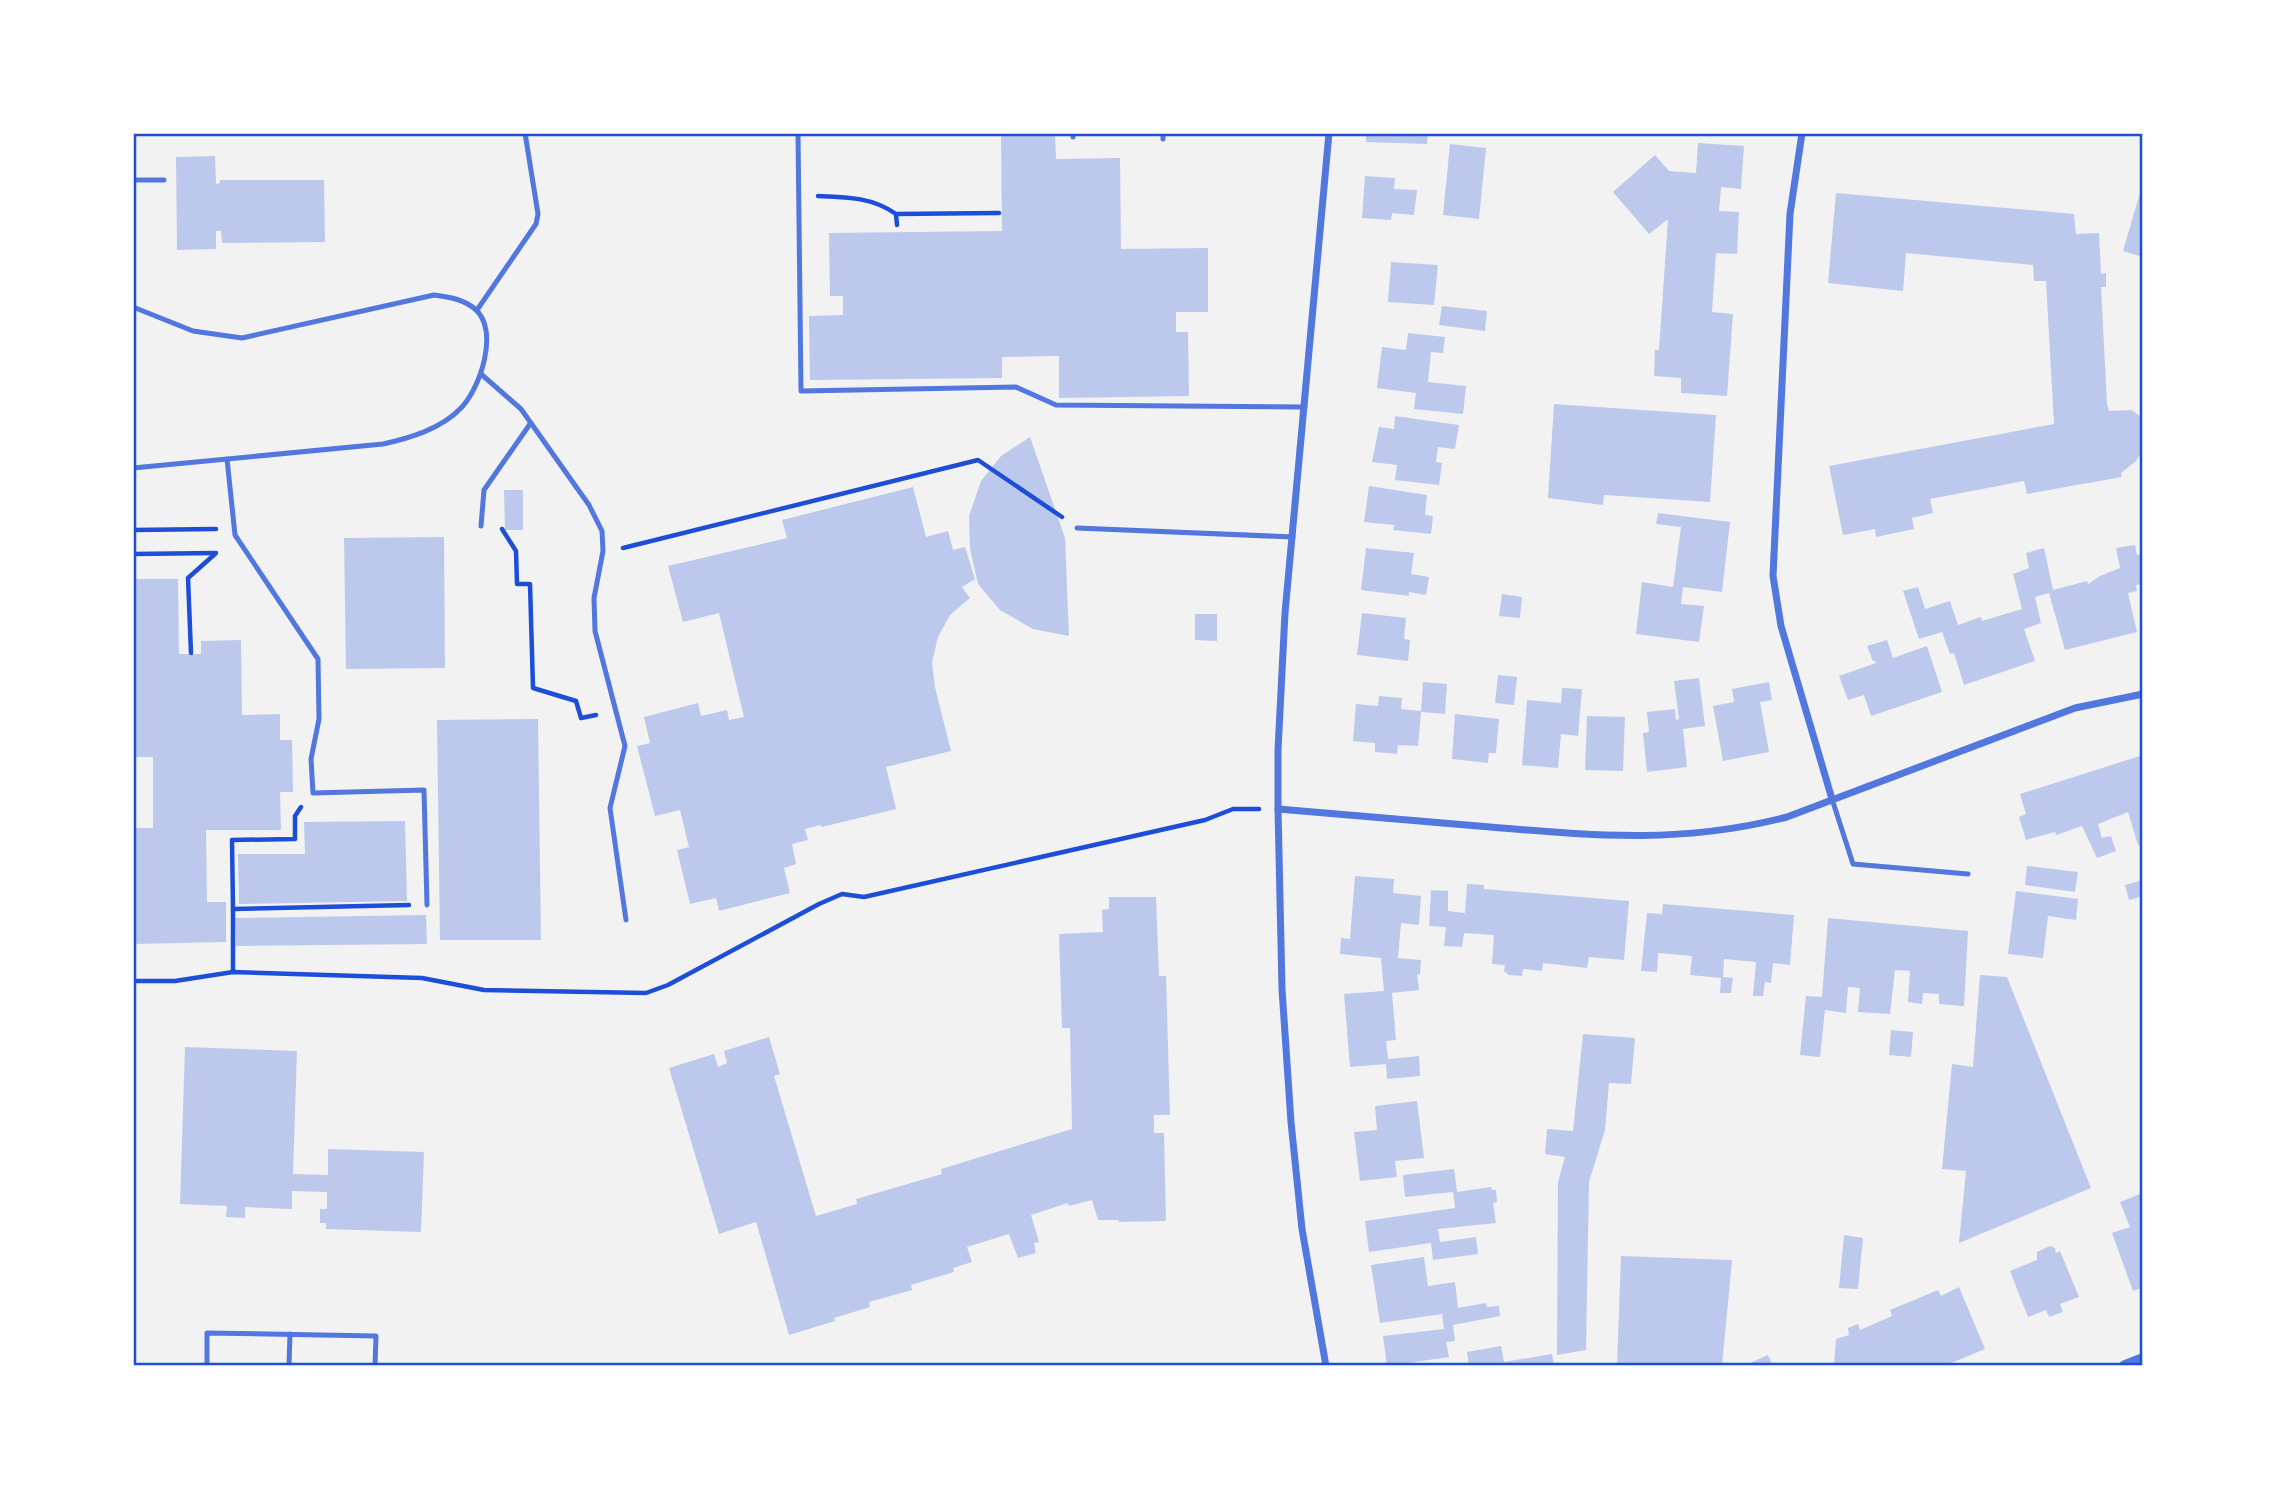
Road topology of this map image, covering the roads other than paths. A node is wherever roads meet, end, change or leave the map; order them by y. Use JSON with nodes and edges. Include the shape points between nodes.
{"nodes":[{"id":1,"x":524,"y":133,"type":"edge"},
{"id":2,"x":798,"y":133,"type":"edge"},
{"id":3,"x":1329,"y":133,"type":"edge"},
{"id":4,"x":1802,"y":133,"type":"edge"},
{"id":5,"x":133,"y":180,"type":"edge"},
{"id":6,"x":164,"y":180,"type":"dead end"},
{"id":7,"x":133,"y":307,"type":"edge"},
{"id":8,"x":477,"y":310,"type":"junction"},
{"id":9,"x":481,"y":374,"type":"junction"},
{"id":10,"x":1305,"y":407,"type":"junction"},
{"id":11,"x":530,"y":424,"type":"junction"},
{"id":12,"x":227,"y":459,"type":"junction"},
{"id":13,"x":133,"y":468,"type":"edge"},
{"id":14,"x":481,"y":526,"type":"road end"},
{"id":15,"x":1077,"y":528,"type":"road end"},
{"id":16,"x":1293,"y":537,"type":"junction"},
{"id":17,"x":2143,"y":694,"type":"edge"},
{"id":18,"x":1832,"y":799,"type":"junction"},
{"id":19,"x":1278,"y":809,"type":"junction"},
{"id":20,"x":1968,"y":874,"type":"dead end"},
{"id":21,"x":427,"y":905,"type":"road end"},
{"id":22,"x":626,"y":920,"type":"dead end"},
{"id":23,"x":290,"y":1334,"type":"junction"},
{"id":24,"x":2143,"y":1359,"type":"edge"},
{"id":25,"x":207,"y":1366,"type":"edge"},
{"id":26,"x":289,"y":1366,"type":"edge"},
{"id":27,"x":375,"y":1366,"type":"edge"},
{"id":28,"x":1326,"y":1366,"type":"edge"},
{"id":29,"x":2125,"y":1366,"type":"edge"}],
"edges":[{"from":1,"to":8,"type":"lane","via":[[536,224]]},
{"from":2,"to":10,"type":"lane","via":[[801,391],[1016,387],[1056,405]]},
{"from":3,"to":10,"type":"street"},
{"from":4,"to":18,"type":"street","via":[[1790,214],[1773,576],[1780,626]]},
{"from":5,"to":6,"type":"lane"},
{"from":7,"to":8,"type":"lane","via":[[193,331],[242,338],[435,295],[459,299]]},
{"from":8,"to":9,"type":"lane","via":[[485,327]]},
{"from":9,"to":11,"type":"lane","via":[[521,409]]},
{"from":9,"to":12,"type":"lane","via":[[460,409],[415,437]]},
{"from":10,"to":16,"type":"street"},
{"from":11,"to":14,"type":"lane","via":[[484,490]]},
{"from":11,"to":22,"type":"lane","via":[[589,505],[602,531],[595,631],[625,746],[610,808]]},
{"from":12,"to":13,"type":"lane"},
{"from":12,"to":21,"type":"lane","via":[[235,532],[318,659],[313,793],[424,790]]},
{"from":15,"to":16,"type":"lane"},
{"from":16,"to":19,"type":"street"},
{"from":17,"to":18,"type":"street","via":[[2075,709]]},
{"from":18,"to":19,"type":"street","via":[[1752,826],[1643,837]]},
{"from":18,"to":20,"type":"lane","via":[[1853,864]]},
{"from":19,"to":28,"type":"street","via":[[1291,1122],[1302,1229]]},
{"from":23,"to":25,"type":"lane","via":[[207,1333]]},
{"from":23,"to":26,"type":"lane"},
{"from":23,"to":27,"type":"lane","via":[[376,1336]]},
{"from":24,"to":29,"type":"street"}]}
